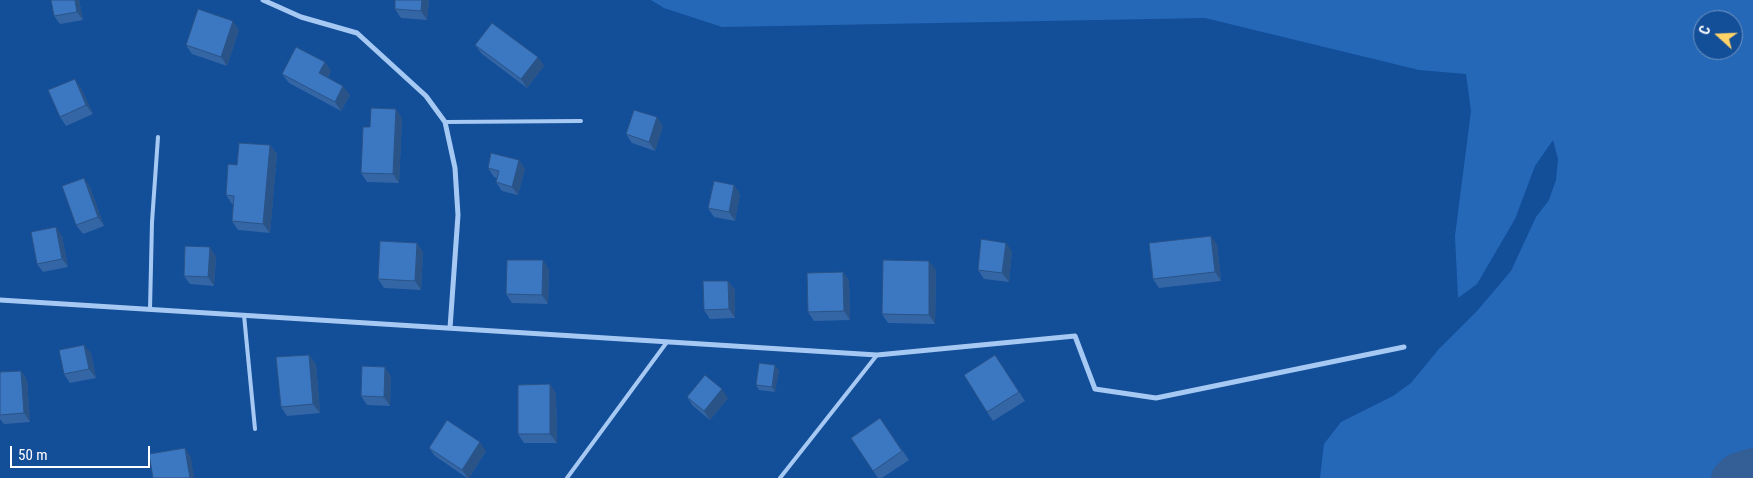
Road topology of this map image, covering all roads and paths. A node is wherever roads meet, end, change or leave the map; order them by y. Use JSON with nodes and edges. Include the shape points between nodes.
{"nodes":[{"id":1,"x":263,"y":0,"type":"edge"},
{"id":2,"x":445,"y":122,"type":"junction"},
{"id":3,"x":581,"y":122,"type":"dead end"},
{"id":4,"x":158,"y":138,"type":"dead end"},
{"id":5,"x":0,"y":300,"type":"edge"},
{"id":6,"x":150,"y":309,"type":"junction"},
{"id":7,"x":244,"y":315,"type":"junction"},
{"id":8,"x":450,"y":328,"type":"junction"},
{"id":9,"x":667,"y":342,"type":"junction"},
{"id":10,"x":1404,"y":347,"type":"dead end"},
{"id":11,"x":877,"y":355,"type":"junction"},
{"id":12,"x":255,"y":429,"type":"dead end"},
{"id":13,"x":567,"y":478,"type":"edge"},
{"id":14,"x":780,"y":478,"type":"edge"}],
"edges":[{"from":1,"to":2,"type":"street","via":[[301,17],[357,33],[426,96]]},
{"from":2,"to":3,"type":"lane"},
{"from":2,"to":8,"type":"street","via":[[455,168],[458,215]]},
{"from":4,"to":6,"type":"lane"},
{"from":5,"to":6,"type":"street"},
{"from":6,"to":7,"type":"street"},
{"from":7,"to":8,"type":"street"},
{"from":7,"to":12,"type":"lane"},
{"from":8,"to":9,"type":"street"},
{"from":9,"to":11,"type":"street"},
{"from":9,"to":13,"type":"lane"},
{"from":10,"to":11,"type":"street","via":[[1156,398],[1095,389],[1075,336]]},
{"from":11,"to":14,"type":"lane"}]}
